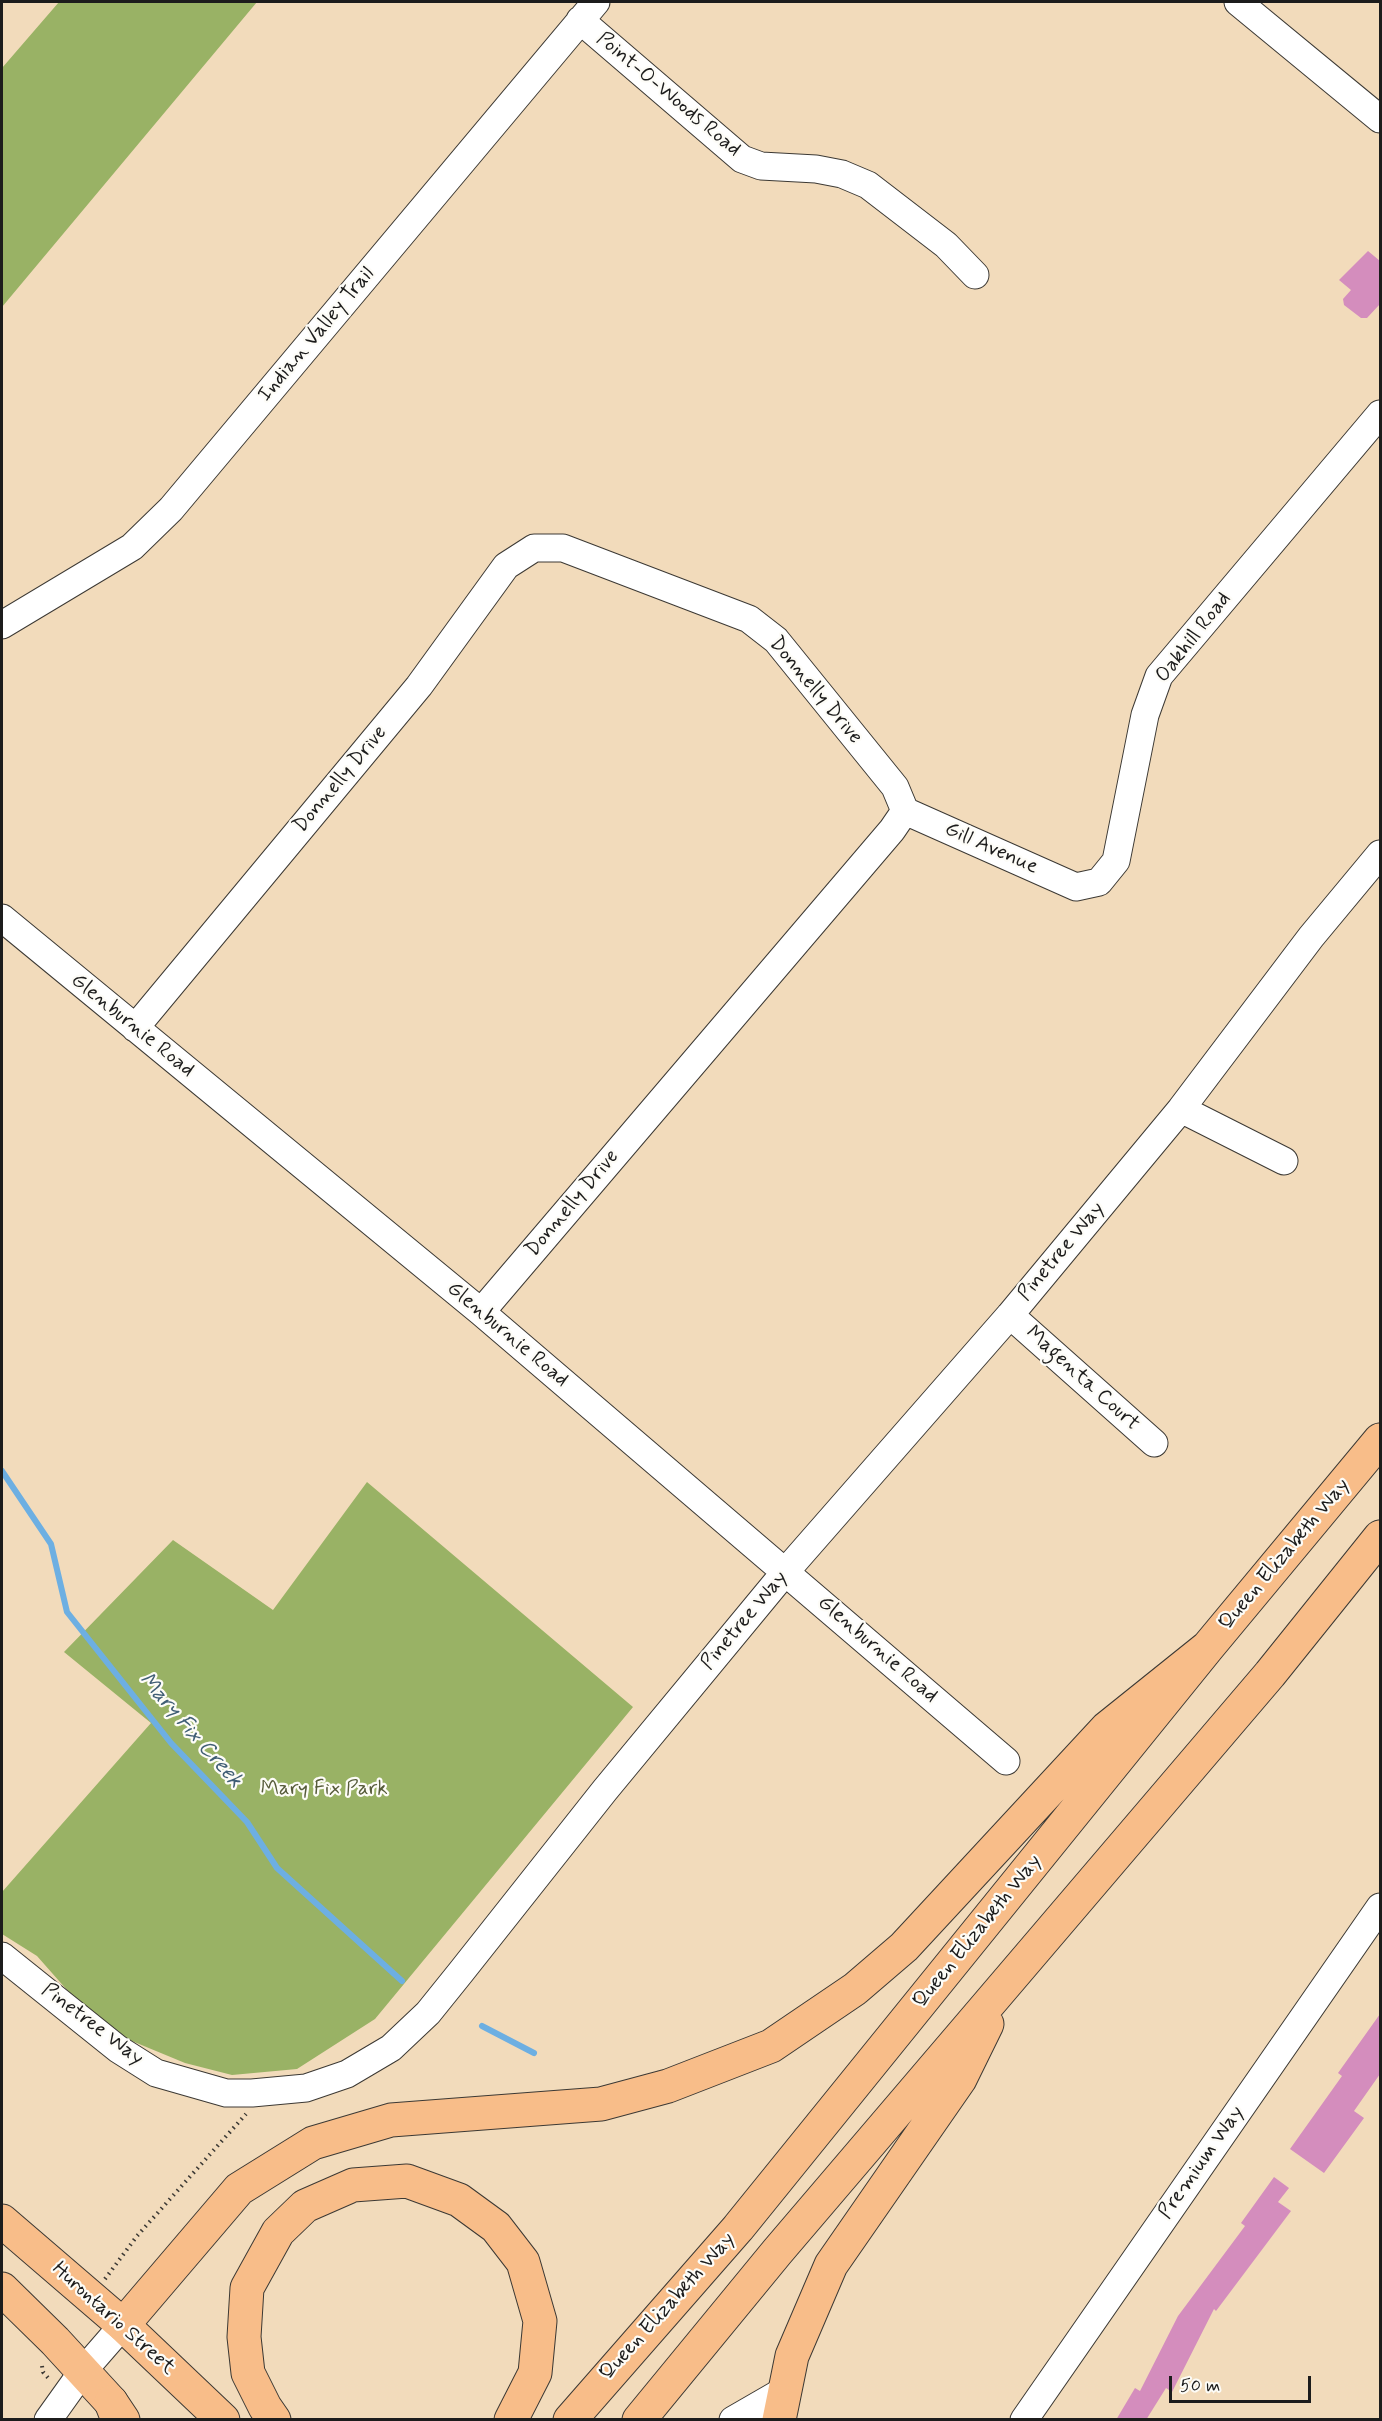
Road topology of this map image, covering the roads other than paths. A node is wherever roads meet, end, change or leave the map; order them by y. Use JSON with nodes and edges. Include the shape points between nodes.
{"nodes":[{"id":1,"x":1238,"y":2,"type":"edge"},
{"id":2,"x":588,"y":11,"type":"edge"},
{"id":3,"x":1380,"y":119,"type":"edge"},
{"id":4,"x":975,"y":275,"type":"dead end"},
{"id":5,"x":1380,"y":414,"type":"edge"},
{"id":6,"x":2,"y":625,"type":"edge"},
{"id":7,"x":905,"y":811,"type":"junction"},
{"id":8,"x":1380,"y":854,"type":"edge"},
{"id":9,"x":1076,"y":887,"type":"joint"},
{"id":10,"x":2,"y":918,"type":"edge"},
{"id":11,"x":135,"y":1028,"type":"junction"},
{"id":12,"x":1181,"y":1109,"type":"junction"},
{"id":13,"x":1284,"y":1161,"type":"dead end"},
{"id":14,"x":481,"y":1312,"type":"junction"},
{"id":15,"x":1010,"y":1315,"type":"junction"},
{"id":16,"x":1380,"y":1440,"type":"edge"},
{"id":17,"x":1154,"y":1443,"type":"dead end"},
{"id":18,"x":1380,"y":1537,"type":"edge"},
{"id":19,"x":786,"y":1571,"type":"junction"},
{"id":20,"x":1208,"y":1647,"type":"junction"},
{"id":21,"x":1006,"y":1761,"type":"dead end"},
{"id":22,"x":1380,"y":1907,"type":"edge"},
{"id":23,"x":2,"y":1956,"type":"edge"},
{"id":24,"x":1007,"y":1982,"type":"junction"},
{"id":25,"x":2,"y":2221,"type":"edge"},
{"id":26,"x":2,"y":2289,"type":"edge"},
{"id":27,"x":123,"y":2325,"type":"junction"},
{"id":28,"x":83,"y":2371,"type":"junction"},
{"id":29,"x":782,"y":2405,"type":"edge"},
{"id":30,"x":118,"y":2414,"type":"edge"},
{"id":31,"x":48,"y":2420,"type":"edge"},
{"id":32,"x":223,"y":2420,"type":"edge"},
{"id":33,"x":274,"y":2420,"type":"edge"},
{"id":34,"x":511,"y":2420,"type":"edge"},
{"id":35,"x":570,"y":2420,"type":"edge"},
{"id":36,"x":639,"y":2420,"type":"edge"},
{"id":37,"x":733,"y":2420,"type":"edge"},
{"id":38,"x":1024,"y":2420,"type":"edge"}],
"edges":[{"from":1,"to":3,"type":"street"},
{"from":2,"to":4,"type":"street","name":"Point-O-Woods Road","via":[[742,159],[761,166],[842,174],[868,185],[946,245]]},
{"from":2,"to":6,"type":"street","name":"Indian Valley Trail","via":[[171,509],[132,547]]},
{"from":5,"to":9,"type":"street","name":"Oakhill Road","via":[[1159,676],[1145,715],[1116,861],[1099,882]]},
{"from":7,"to":9,"type":"street","name":"Gill Avenue"},
{"from":7,"to":11,"type":"street","name":"Donnelly Drive","via":[[895,787],[776,640],[749,619],[563,548],[534,548],[506,566],[419,686]]},
{"from":7,"to":14,"type":"street","name":"Donnelly Drive"},
{"from":8,"to":12,"type":"street","name":"Pinetree Way","via":[[1311,937]]},
{"from":10,"to":11,"type":"street","name":"Glenburnie Road"},
{"from":11,"to":14,"type":"street","name":"Glenburnie Road"},
{"from":12,"to":13,"type":"street"},
{"from":12,"to":15,"type":"street","name":"Pinetree Way"},
{"from":14,"to":19,"type":"street","name":"Glenburnie Road"},
{"from":15,"to":17,"type":"street","name":"Magenta Court"},
{"from":15,"to":19,"type":"street","name":"Pinetree Way"},
{"from":16,"to":20,"type":"main road","name":"Queen Elizabeth Way"},
{"from":18,"to":24,"type":"main road","via":[[1270,1674]]},
{"from":19,"to":21,"type":"street","name":"Glenburnie Road"},
{"from":19,"to":23,"type":"street","name":"Pinetree Way","via":[[428,2013],[391,2048],[347,2074],[306,2088],[252,2093],[226,2092],[156,2073],[118,2049]]},
{"from":20,"to":27,"type":"main road","via":[[1107,1728],[904,1947],[855,1989],[771,2046],[668,2086],[601,2104],[391,2120],[313,2143],[239,2188]]},
{"from":20,"to":35,"type":"main road","name":"Queen Elizabeth Way","via":[[738,2228]]},
{"from":22,"to":38,"type":"street","name":"Premium Way"},
{"from":24,"to":29,"type":"main road","via":[[960,2079],[831,2265],[792,2356]]},
{"from":24,"to":36,"type":"main road"},
{"from":25,"to":27,"type":"main road","name":"Hurontario Street"},
{"from":26,"to":28,"type":"main road"},
{"from":27,"to":28,"type":"street"},
{"from":27,"to":32,"type":"main road","name":"Hurontario Street"},
{"from":28,"to":30,"type":"main road"},
{"from":28,"to":31,"type":"street"},
{"from":29,"to":37,"type":"street"},
{"from":33,"to":34,"type":"main road","via":[[248,2373],[244,2337],[247,2288],[278,2232],[305,2206],[353,2185],[407,2181],[459,2200],[496,2227],[523,2262],[540,2321],[536,2373]]}]}
